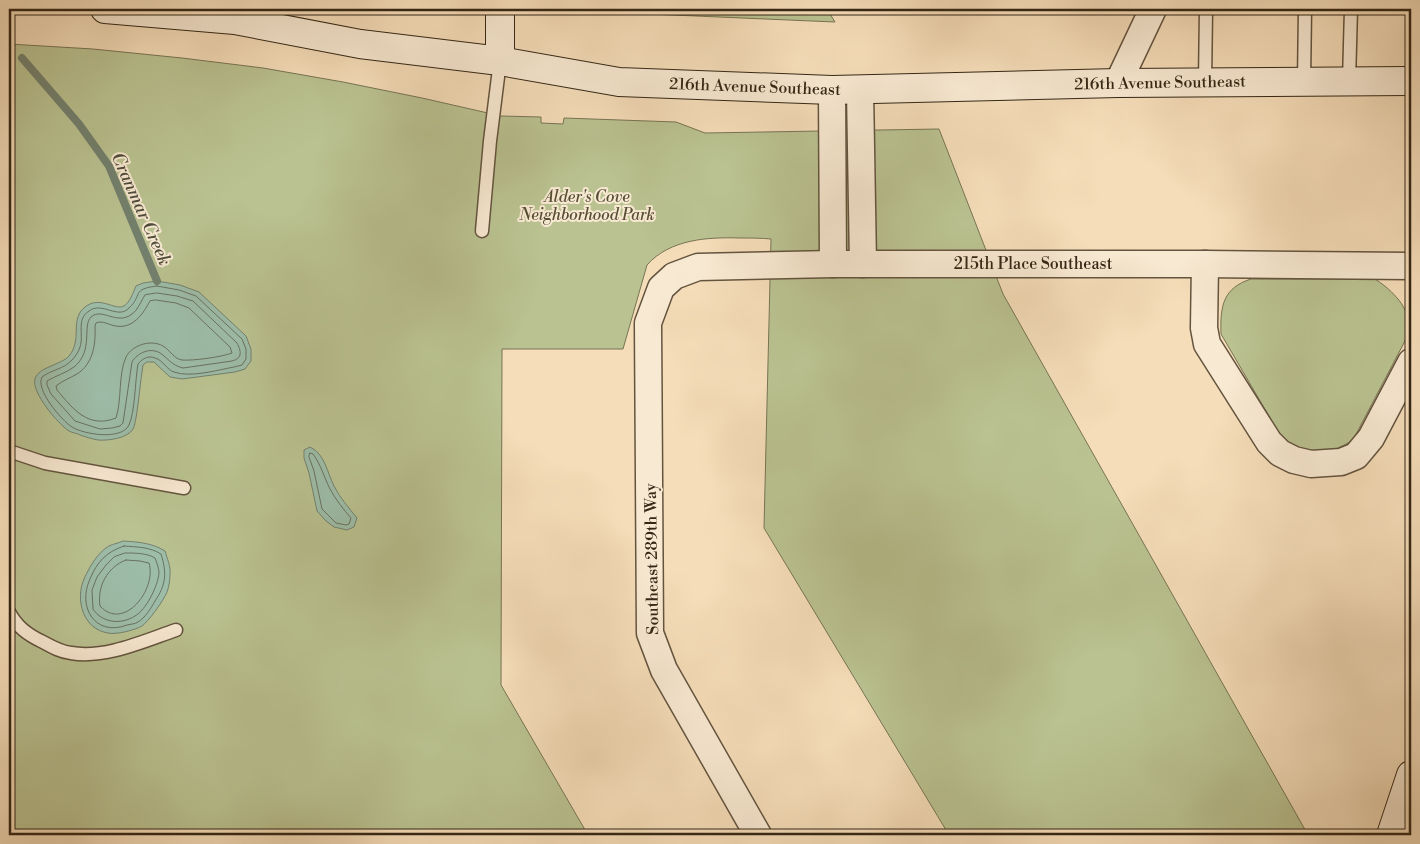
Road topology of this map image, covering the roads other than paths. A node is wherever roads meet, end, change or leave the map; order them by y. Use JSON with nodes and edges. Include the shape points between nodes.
{"nodes":[{"id":1,"x":105,"y":9,"type":"edge"},
{"id":2,"x":500,"y":9,"type":"edge"},
{"id":3,"x":1153,"y":9,"type":"edge"},
{"id":4,"x":1206,"y":9,"type":"edge"},
{"id":5,"x":1304,"y":9,"type":"edge"},
{"id":6,"x":1351,"y":9,"type":"edge"},
{"id":7,"x":500,"y":61,"type":"junction"},
{"id":8,"x":1411,"y":80,"type":"edge"},
{"id":9,"x":1304,"y":81,"type":"junction"},
{"id":10,"x":1349,"y":81,"type":"junction"},
{"id":11,"x":1205,"y":82,"type":"junction"},
{"id":12,"x":1118,"y":83,"type":"junction"},
{"id":13,"x":832,"y":90,"type":"junction"},
{"id":14,"x":860,"y":90,"type":"junction"},
{"id":15,"x":482,"y":231,"type":"dead end"},
{"id":16,"x":834,"y":264,"type":"junction"},
{"id":17,"x":862,"y":264,"type":"junction"},
{"id":18,"x":1205,"y":264,"type":"junction"},
{"id":19,"x":1406,"y":272,"type":"edge"},
{"id":20,"x":661,"y":288,"type":"joint"},
{"id":21,"x":1411,"y":362,"type":"edge"},
{"id":22,"x":9,"y":451,"type":"edge"},
{"id":23,"x":184,"y":488,"type":"dead end"},
{"id":24,"x":9,"y":612,"type":"edge"},
{"id":25,"x":176,"y":630,"type":"dead end"},
{"id":26,"x":1411,"y":775,"type":"edge"},
{"id":27,"x":758,"y":835,"type":"edge"},
{"id":28,"x":1391,"y":835,"type":"edge"}],
"edges":[{"from":1,"to":7,"type":"street","name":"216th Avenue Southeast","via":[[235,20],[360,44]]},
{"from":2,"to":7,"type":"street"},
{"from":3,"to":12,"type":"street"},
{"from":4,"to":11,"type":"lane"},
{"from":5,"to":9,"type":"lane"},
{"from":6,"to":10,"type":"lane"},
{"from":7,"to":13,"type":"street","name":"216th Avenue Southeast","via":[[619,82]]},
{"from":7,"to":15,"type":"lane"},
{"from":8,"to":10,"type":"street","name":"216th Avenue Southeast"},
{"from":9,"to":10,"type":"street","name":"216th Avenue Southeast"},
{"from":9,"to":11,"type":"street","name":"216th Avenue Southeast"},
{"from":11,"to":12,"type":"street","name":"216th Avenue Southeast"},
{"from":12,"to":14,"type":"street","name":"216th Avenue Southeast"},
{"from":13,"to":14,"type":"street","name":"216th Avenue Southeast"},
{"from":13,"to":16,"type":"street"},
{"from":14,"to":17,"type":"street"},
{"from":16,"to":17,"type":"street","name":"215th Place Southeast"},
{"from":16,"to":20,"type":"street","name":"215th Place Southeast","via":[[698,267],[674,276]]},
{"from":17,"to":18,"type":"street","name":"215th Place Southeast"},
{"from":18,"to":19,"type":"street","name":"215th Place Southeast"},
{"from":18,"to":21,"type":"street","via":[[1204,328],[1207,344],[1269,442],[1294,460],[1311,464],[1341,462],[1356,456],[1371,438]]},
{"from":20,"to":27,"type":"street","name":"Southeast 289th Way","via":[[648,323],[650,633],[664,670]]},
{"from":22,"to":23,"type":"lane","via":[[45,463]]},
{"from":24,"to":25,"type":"lane","via":[[27,634],[71,653],[93,655],[132,646]]},
{"from":26,"to":28,"type":"street"}]}
